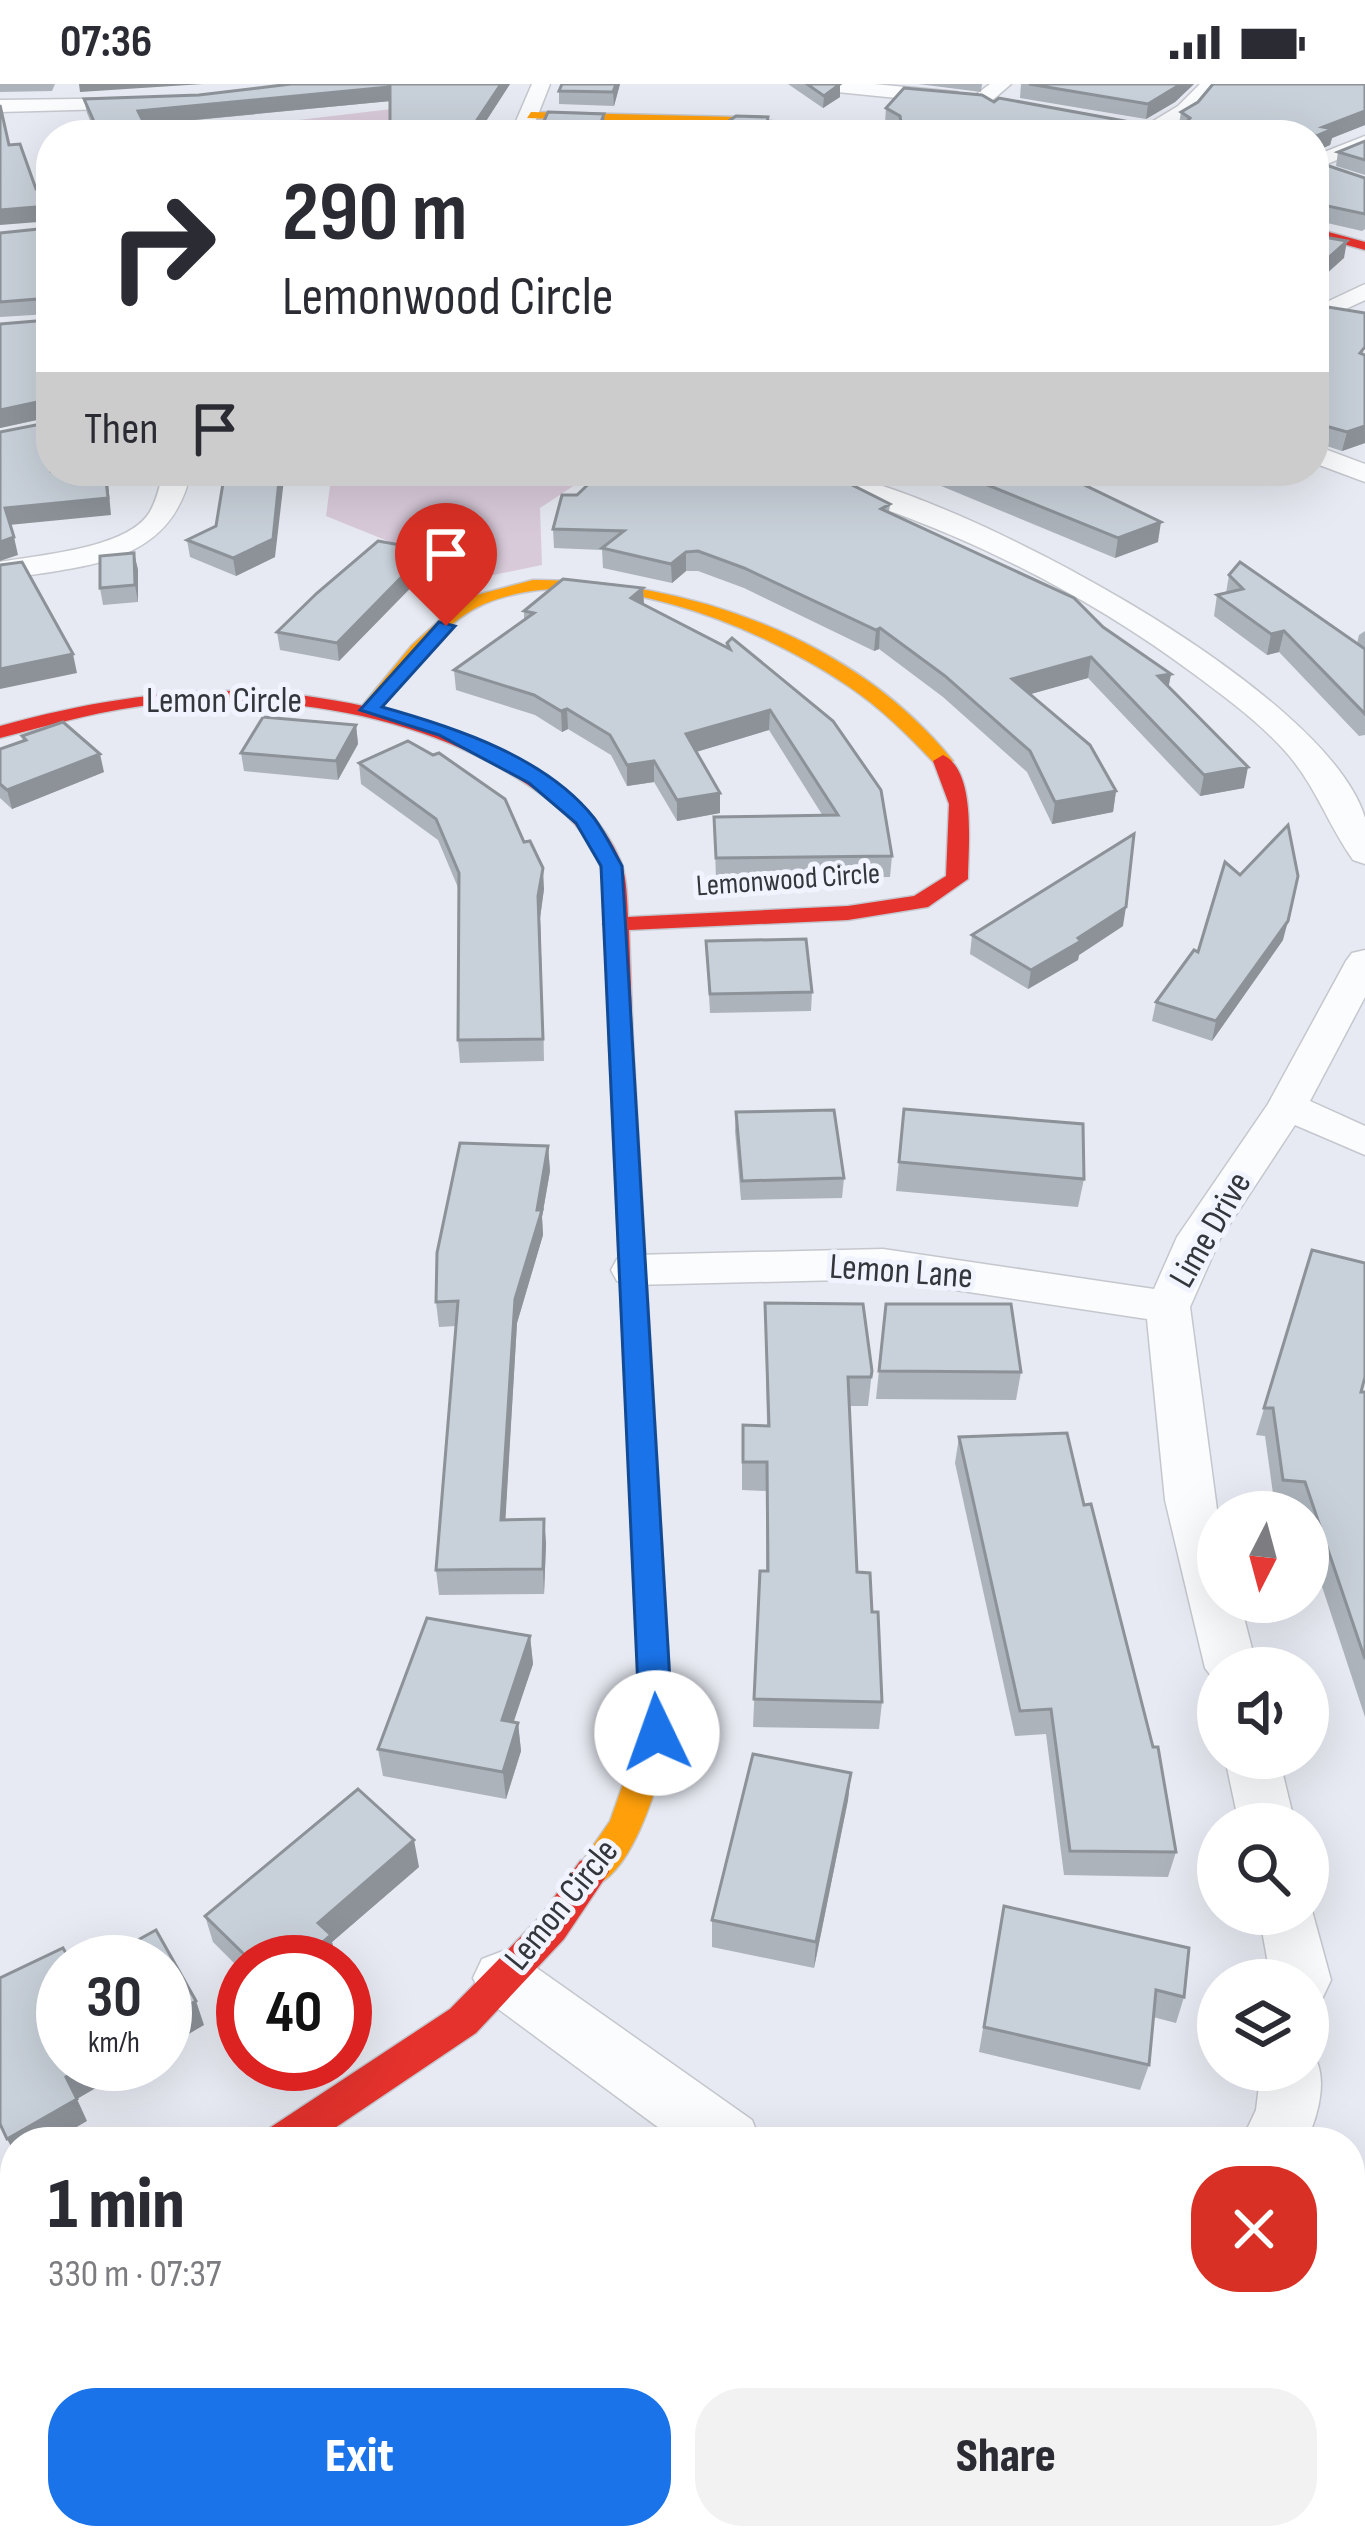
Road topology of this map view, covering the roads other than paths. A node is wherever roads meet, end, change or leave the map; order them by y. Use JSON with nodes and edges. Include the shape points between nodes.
{"nodes":[{"id":1,"x":541,"y":84,"type":"edge"},
{"id":2,"x":817,"y":84,"type":"edge"},
{"id":3,"x":1211,"y":84,"type":"edge"},
{"id":4,"x":683,"y":88,"type":"dead end"},
{"id":5,"x":995,"y":96,"type":"edge"},
{"id":6,"x":161,"y":101,"type":"edge"},
{"id":7,"x":0,"y":106,"type":"edge"},
{"id":8,"x":528,"y":120,"type":"edge"},
{"id":9,"x":674,"y":120,"type":"edge"},
{"id":10,"x":1168,"y":120,"type":"edge"},
{"id":11,"x":1365,"y":142,"type":"edge"},
{"id":12,"x":1329,"y":160,"type":"edge"},
{"id":13,"x":1329,"y":173,"type":"edge"},
{"id":14,"x":1348,"y":180,"type":"edge"},
{"id":15,"x":1329,"y":236,"type":"edge"},
{"id":16,"x":1365,"y":246,"type":"edge"},
{"id":17,"x":1358,"y":302,"type":"edge"},
{"id":18,"x":1329,"y":312,"type":"edge"},
{"id":19,"x":1329,"y":459,"type":"edge"},
{"id":20,"x":1365,"y":474,"type":"edge"},
{"id":21,"x":172,"y":486,"type":"edge"},
{"id":22,"x":852,"y":486,"type":"edge"},
{"id":23,"x":0,"y":571,"type":"edge"},
{"id":24,"x":366,"y":703,"type":"junction"},
{"id":25,"x":0,"y":732,"type":"edge"},
{"id":26,"x":1365,"y":853,"type":"edge"},
{"id":27,"x":614,"y":924,"type":"junction"},
{"id":28,"x":1365,"y":961,"type":"edge"},
{"id":29,"x":1287,"y":1106,"type":"junction"},
{"id":30,"x":1365,"y":1142,"type":"edge"},
{"id":31,"x":633,"y":1270,"type":"junction"},
{"id":32,"x":1168,"y":1307,"type":"junction"},
{"id":33,"x":1226,"y":1647,"type":"edge"},
{"id":34,"x":503,"y":1978,"type":"junction"},
{"id":35,"x":1289,"y":2091,"type":"edge"},
{"id":36,"x":303,"y":2127,"type":"edge"},
{"id":37,"x":709,"y":2127,"type":"edge"},
{"id":38,"x":1280,"y":2127,"type":"edge"}],
"edges":[{"from":1,"to":8,"type":"street"},
{"from":2,"to":5,"type":"street"},
{"from":3,"to":10,"type":"street"},
{"from":4,"to":9,"type":"street"},
{"from":6,"to":7,"type":"street","via":[[52,115]]},
{"from":11,"to":12,"type":"street"},
{"from":13,"to":14,"type":"street"},
{"from":15,"to":16,"type":"street"},
{"from":17,"to":18,"type":"street"},
{"from":19,"to":20,"type":"street"},
{"from":21,"to":23,"type":"street","via":[[151,530]]},
{"from":22,"to":26,"type":"street","via":[[1022,555],[1147,625],[1287,733],[1343,808]]},
{"from":24,"to":25,"type":"street","name":"Lemon Circle","via":[[239,694],[112,703]]},
{"from":24,"to":27,"type":"street","name":"Lemon Circle","via":[[446,731],[536,779],[584,820],[612,866]]},
{"from":24,"to":27,"type":"street","name":"Lemonwood Circle","via":[[478,600],[531,584],[594,581],[705,607],[792,644],[890,709],[947,765],[962,846],[957,879],[920,902]]},
{"from":27,"to":31,"type":"street","name":"Lemon Circle"},
{"from":28,"to":29,"type":"street","name":"Lime Drive"},
{"from":29,"to":30,"type":"street"},
{"from":29,"to":32,"type":"street","name":"Lime Drive","via":[[1199,1237]]},
{"from":31,"to":32,"type":"street","name":"Lemon Lane","via":[[883,1264]]},
{"from":31,"to":34,"type":"street","name":"Lemon Circle","via":[[657,1733],[624,1828],[552,1928]]},
{"from":32,"to":33,"type":"street","name":"Lime Drive","via":[[1189,1500]]},
{"from":34,"to":36,"type":"street","name":"Lemon Circle","via":[[463,2020]]},
{"from":34,"to":37,"type":"street"},
{"from":35,"to":38,"type":"street"}]}
